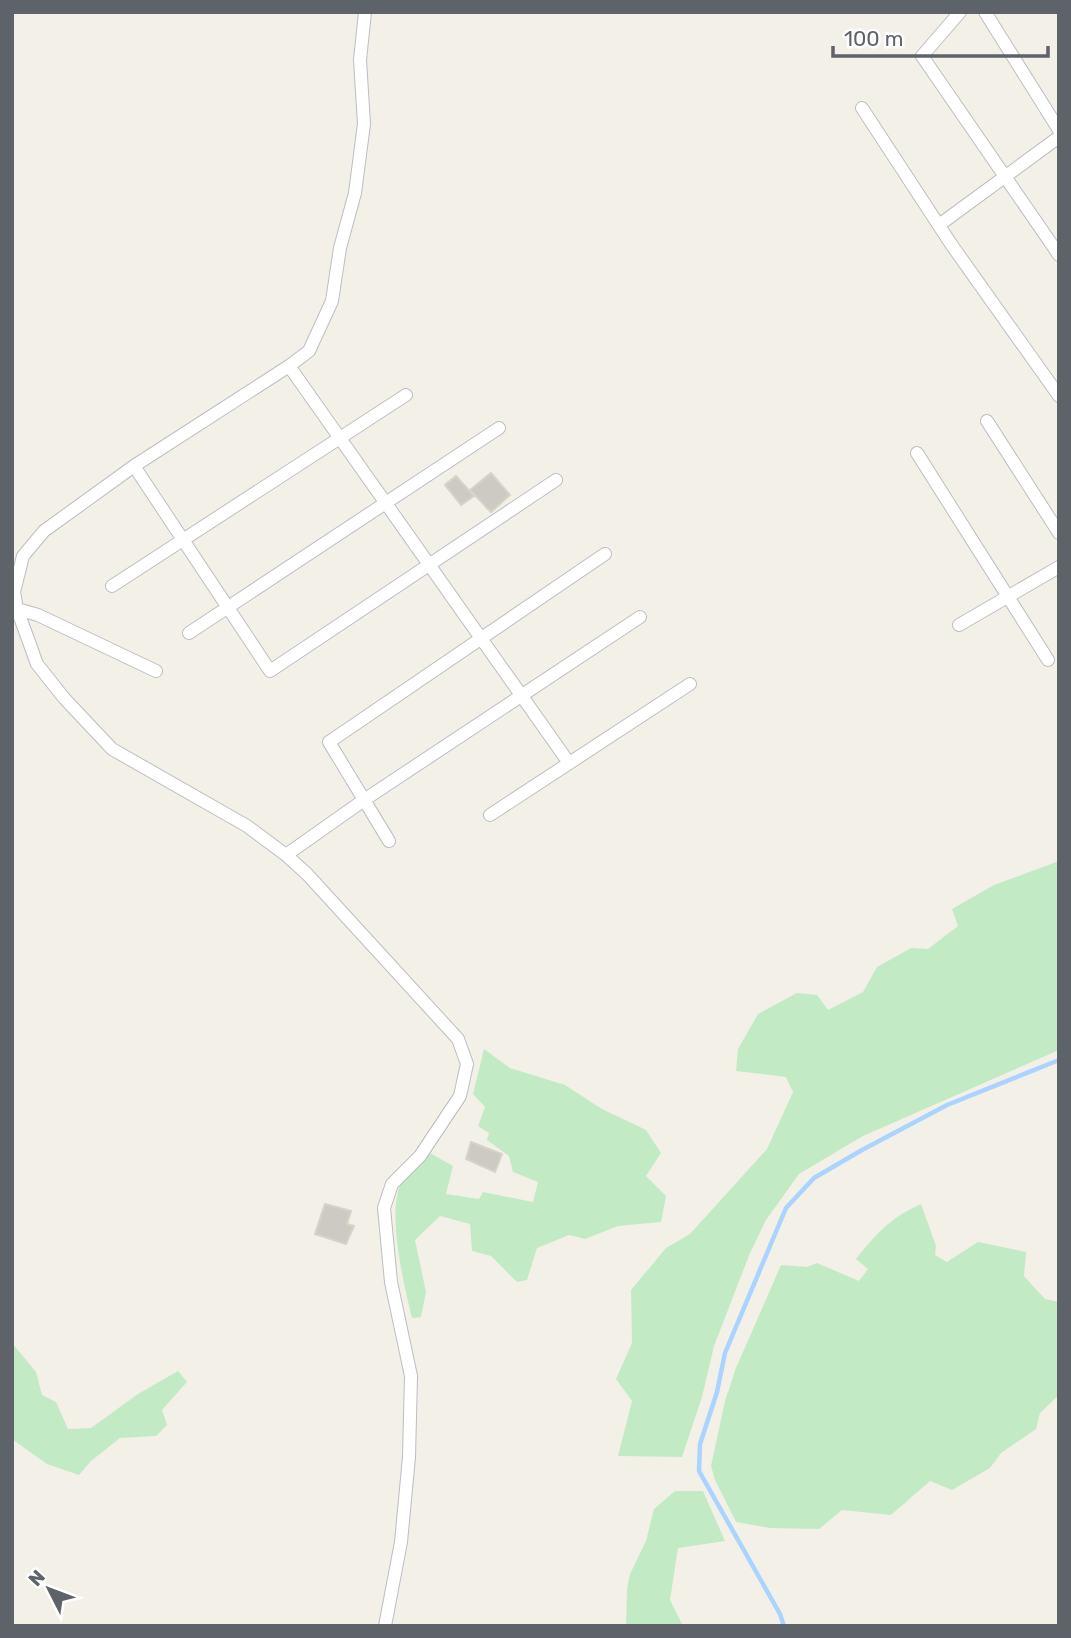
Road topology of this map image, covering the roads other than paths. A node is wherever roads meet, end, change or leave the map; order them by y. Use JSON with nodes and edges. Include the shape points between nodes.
{"nodes":[{"id":1,"x":365,"y":12,"type":"edge"},
{"id":2,"x":960,"y":12,"type":"edge"},
{"id":3,"x":985,"y":12,"type":"edge"},
{"id":4,"x":862,"y":108,"type":"dead end"},
{"id":5,"x":1059,"y":130,"type":"edge"},
{"id":6,"x":1059,"y":137,"type":"edge"},
{"id":7,"x":1005,"y":177,"type":"junction"},
{"id":8,"x":939,"y":225,"type":"junction"},
{"id":9,"x":1059,"y":255,"type":"edge"},
{"id":10,"x":289,"y":366,"type":"junction"},
{"id":11,"x":406,"y":395,"type":"dead end"},
{"id":12,"x":1059,"y":396,"type":"edge"},
{"id":13,"x":987,"y":421,"type":"dead end"},
{"id":14,"x":499,"y":428,"type":"dead end"},
{"id":15,"x":340,"y":438,"type":"junction"},
{"id":16,"x":917,"y":453,"type":"dead end"},
{"id":17,"x":134,"y":467,"type":"junction"},
{"id":18,"x":556,"y":480,"type":"dead end"},
{"id":19,"x":386,"y":503,"type":"junction"},
{"id":20,"x":1059,"y":533,"type":"edge"},
{"id":21,"x":183,"y":540,"type":"junction"},
{"id":22,"x":605,"y":554,"type":"dead end"},
{"id":23,"x":430,"y":566,"type":"junction"},
{"id":24,"x":1059,"y":567,"type":"edge"},
{"id":25,"x":112,"y":586,"type":"dead end"},
{"id":26,"x":1008,"y":596,"type":"junction"},
{"id":27,"x":228,"y":607,"type":"junction"},
{"id":28,"x":16,"y":609,"type":"junction"},
{"id":29,"x":640,"y":617,"type":"dead end"},
{"id":30,"x":959,"y":625,"type":"dead end"},
{"id":31,"x":189,"y":632,"type":"dead end"},
{"id":32,"x":481,"y":639,"type":"junction"},
{"id":33,"x":1048,"y":660,"type":"dead end"},
{"id":34,"x":156,"y":671,"type":"dead end"},
{"id":35,"x":690,"y":684,"type":"dead end"},
{"id":36,"x":521,"y":695,"type":"junction"},
{"id":37,"x":569,"y":763,"type":"junction"},
{"id":38,"x":364,"y":800,"type":"junction"},
{"id":39,"x":490,"y":815,"type":"dead end"},
{"id":40,"x":389,"y":841,"type":"dead end"},
{"id":41,"x":286,"y":855,"type":"junction"},
{"id":42,"x":385,"y":1626,"type":"edge"}],
"edges":[{"from":1,"to":10,"type":"street","via":[[360,60],[364,124],[332,302],[309,351]]},
{"from":2,"to":7,"type":"street","via":[[922,56]]},
{"from":3,"to":5,"type":"street"},
{"from":4,"to":8,"type":"street"},
{"from":6,"to":7,"type":"street"},
{"from":7,"to":8,"type":"street"},
{"from":7,"to":9,"type":"street"},
{"from":8,"to":12,"type":"street"},
{"from":10,"to":15,"type":"street"},
{"from":10,"to":17,"type":"street"},
{"from":11,"to":15,"type":"street"},
{"from":13,"to":20,"type":"street"},
{"from":14,"to":19,"type":"street"},
{"from":15,"to":19,"type":"street"},
{"from":15,"to":21,"type":"street"},
{"from":16,"to":26,"type":"street"},
{"from":17,"to":21,"type":"street"},
{"from":17,"to":28,"type":"street","via":[[44,531],[23,556],[14,592]]},
{"from":18,"to":23,"type":"street"},
{"from":19,"to":23,"type":"street"},
{"from":19,"to":27,"type":"street"},
{"from":21,"to":25,"type":"street"},
{"from":21,"to":27,"type":"street"},
{"from":22,"to":32,"type":"street"},
{"from":23,"to":27,"type":"street","via":[[270,671]]},
{"from":23,"to":32,"type":"street"},
{"from":24,"to":26,"type":"street"},
{"from":26,"to":30,"type":"street"},
{"from":26,"to":33,"type":"street"},
{"from":27,"to":31,"type":"street"},
{"from":28,"to":34,"type":"street"},
{"from":28,"to":41,"type":"street","via":[[37,664],[112,749],[247,826]]},
{"from":29,"to":36,"type":"street"},
{"from":32,"to":36,"type":"street"},
{"from":32,"to":38,"type":"street","via":[[329,742]]},
{"from":35,"to":37,"type":"street"},
{"from":36,"to":37,"type":"street"},
{"from":36,"to":38,"type":"street"},
{"from":37,"to":39,"type":"street"},
{"from":38,"to":40,"type":"street"},
{"from":38,"to":41,"type":"street"},
{"from":41,"to":42,"type":"street","via":[[458,1039],[467,1065],[460,1096],[420,1156],[392,1184],[384,1208],[391,1282],[411,1376],[401,1542]]}]}
